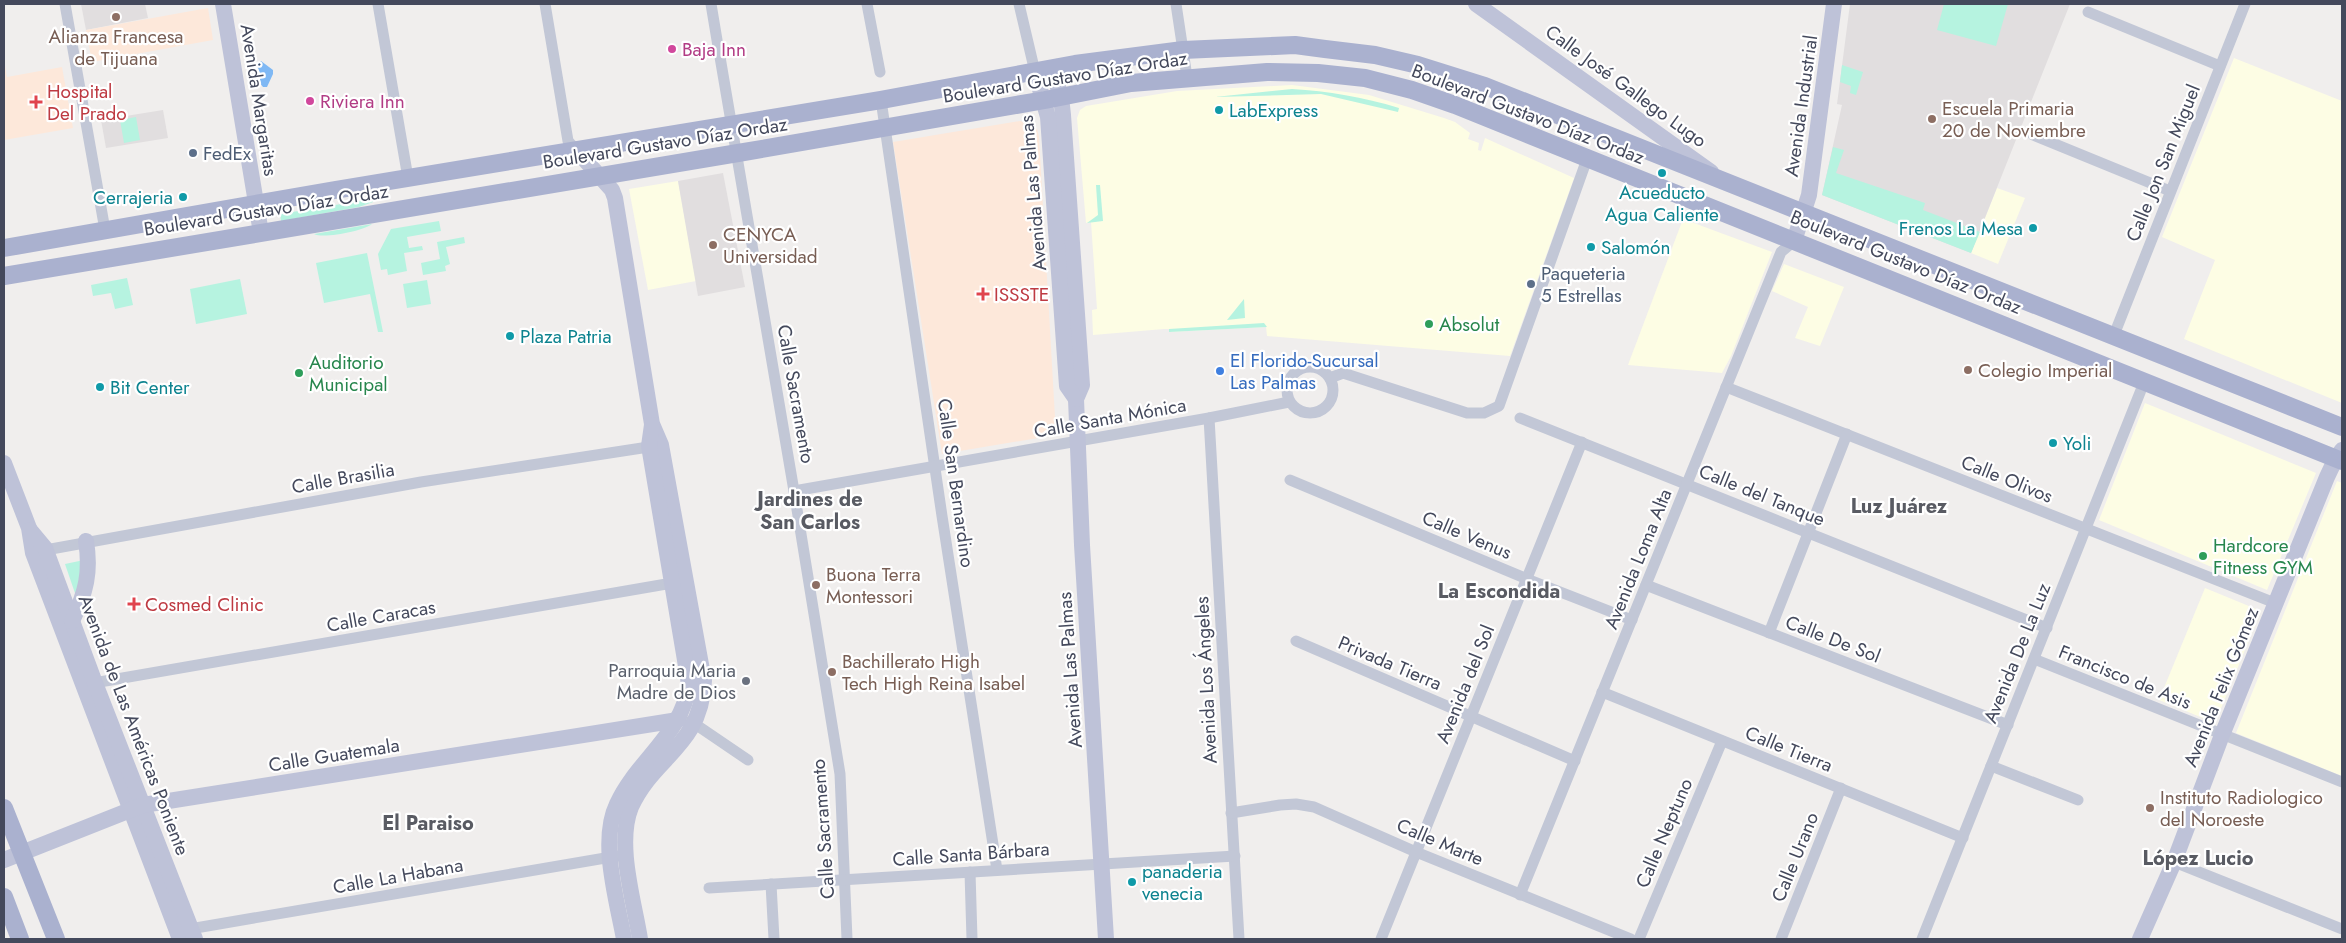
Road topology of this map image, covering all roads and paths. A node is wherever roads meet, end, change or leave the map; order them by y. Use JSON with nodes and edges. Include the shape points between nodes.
{"nodes":[{"id":1,"x":65,"y":4,"type":"edge"},
{"id":2,"x":223,"y":4,"type":"edge"},
{"id":3,"x":378,"y":4,"type":"edge"},
{"id":4,"x":545,"y":4,"type":"edge"},
{"id":5,"x":711,"y":4,"type":"edge"},
{"id":6,"x":867,"y":4,"type":"edge"},
{"id":7,"x":1019,"y":4,"type":"edge"},
{"id":8,"x":1176,"y":4,"type":"edge"},
{"id":9,"x":1476,"y":4,"type":"edge"},
{"id":10,"x":1834,"y":4,"type":"edge"},
{"id":11,"x":2245,"y":4,"type":"edge"},
{"id":12,"x":2088,"y":12,"type":"dead end"},
{"id":13,"x":1183,"y":50,"type":"junction"},
{"id":14,"x":2220,"y":66,"type":"junction"},
{"id":15,"x":1043,"y":70,"type":"junction"},
{"id":16,"x":880,"y":72,"type":"dead end"},
{"id":17,"x":1187,"y":77,"type":"junction"},
{"id":18,"x":1053,"y":99,"type":"junction"},
{"id":19,"x":881,"y":100,"type":"junction"},
{"id":20,"x":732,"y":125,"type":"junction"},
{"id":21,"x":885,"y":128,"type":"junction"},
{"id":22,"x":2034,"y":136,"type":"dead end"},
{"id":23,"x":576,"y":150,"type":"junction"},
{"id":24,"x":738,"y":154,"type":"junction"},
{"id":25,"x":1587,"y":159,"type":"junction"},
{"id":26,"x":598,"y":176,"type":"junction"},
{"id":27,"x":408,"y":178,"type":"junction"},
{"id":28,"x":1728,"y":183,"type":"junction"},
{"id":29,"x":2170,"y":191,"type":"junction"},
{"id":30,"x":256,"y":204,"type":"junction"},
{"id":31,"x":1805,"y":213,"type":"junction"},
{"id":32,"x":105,"y":230,"type":"junction"},
{"id":33,"x":261,"y":233,"type":"junction"},
{"id":34,"x":1794,"y":241,"type":"junction"},
{"id":35,"x":4,"y":248,"type":"edge"},
{"id":36,"x":4,"y":276,"type":"edge"},
{"id":37,"x":2114,"y":335,"type":"junction"},
{"id":38,"x":1330,"y":378,"type":"junction"},
{"id":39,"x":2145,"y":380,"type":"junction"},
{"id":40,"x":1726,"y":387,"type":"junction"},
{"id":41,"x":1289,"y":402,"type":"junction"},
{"id":42,"x":1209,"y":418,"type":"junction"},
{"id":43,"x":1520,"y":418,"type":"dead end"},
{"id":44,"x":2342,"y":427,"type":"edge"},
{"id":45,"x":1846,"y":434,"type":"junction"},
{"id":46,"x":1077,"y":441,"type":"junction"},
{"id":47,"x":1582,"y":442,"type":"junction"},
{"id":48,"x":655,"y":446,"type":"junction"},
{"id":49,"x":2340,"y":456,"type":"edge"},
{"id":50,"x":4,"y":463,"type":"edge"},
{"id":51,"x":936,"y":466,"type":"junction"},
{"id":52,"x":1290,"y":480,"type":"dead end"},
{"id":53,"x":1687,"y":484,"type":"junction"},
{"id":54,"x":794,"y":491,"type":"junction"},
{"id":55,"x":2086,"y":529,"type":"junction"},
{"id":56,"x":1808,"y":532,"type":"junction"},
{"id":57,"x":86,"y":541,"type":"junction"},
{"id":58,"x":39,"y":551,"type":"junction"},
{"id":59,"x":1527,"y":579,"type":"junction"},
{"id":60,"x":678,"y":582,"type":"junction"},
{"id":61,"x":1646,"y":586,"type":"junction"},
{"id":62,"x":2275,"y":603,"type":"junction"},
{"id":63,"x":1632,"y":620,"type":"junction"},
{"id":64,"x":72,"y":621,"type":"junction"},
{"id":65,"x":2046,"y":628,"type":"junction"},
{"id":66,"x":1769,"y":633,"type":"junction"},
{"id":67,"x":1296,"y":642,"type":"dead end"},
{"id":68,"x":2034,"y":659,"type":"junction"},
{"id":69,"x":89,"y":684,"type":"junction"},
{"id":70,"x":1602,"y":692,"type":"junction"},
{"id":71,"x":1471,"y":717,"type":"junction"},
{"id":72,"x":678,"y":720,"type":"junction"},
{"id":73,"x":695,"y":724,"type":"junction"},
{"id":74,"x":2008,"y":725,"type":"junction"},
{"id":75,"x":2222,"y":735,"type":"junction"},
{"id":76,"x":1722,"y":741,"type":"junction"},
{"id":77,"x":748,"y":760,"type":"dead end"},
{"id":78,"x":1575,"y":761,"type":"junction"},
{"id":79,"x":1991,"y":766,"type":"junction"},
{"id":80,"x":2342,"y":782,"type":"edge"},
{"id":81,"x":1841,"y":788,"type":"junction"},
{"id":82,"x":2078,"y":800,"type":"dead end"},
{"id":83,"x":4,"y":808,"type":"edge"},
{"id":84,"x":137,"y":808,"type":"junction"},
{"id":85,"x":1231,"y":813,"type":"junction"},
{"id":86,"x":1963,"y":838,"type":"junction"},
{"id":87,"x":1416,"y":852,"type":"junction"},
{"id":88,"x":22,"y":853,"type":"junction"},
{"id":89,"x":618,"y":856,"type":"junction"},
{"id":90,"x":1235,"y":856,"type":"junction"},
{"id":91,"x":4,"y":860,"type":"edge"},
{"id":92,"x":2174,"y":862,"type":"junction"},
{"id":93,"x":1102,"y":864,"type":"junction"},
{"id":94,"x":997,"y":870,"type":"junction"},
{"id":95,"x":970,"y":872,"type":"junction"},
{"id":96,"x":843,"y":880,"type":"junction"},
{"id":97,"x":771,"y":884,"type":"junction"},
{"id":98,"x":709,"y":888,"type":"dead end"},
{"id":99,"x":1520,"y":895,"type":"junction"},
{"id":100,"x":4,"y":897,"type":"edge"},
{"id":101,"x":2342,"y":929,"type":"edge"},
{"id":102,"x":186,"y":935,"type":"edge"},
{"id":103,"x":20,"y":939,"type":"edge"},
{"id":104,"x":56,"y":939,"type":"edge"},
{"id":105,"x":624,"y":939,"type":"edge"},
{"id":106,"x":640,"y":939,"type":"edge"},
{"id":107,"x":774,"y":939,"type":"edge"},
{"id":108,"x":847,"y":939,"type":"edge"},
{"id":109,"x":972,"y":939,"type":"edge"},
{"id":110,"x":1106,"y":939,"type":"edge"},
{"id":111,"x":1239,"y":939,"type":"edge"},
{"id":112,"x":1381,"y":939,"type":"edge"},
{"id":113,"x":1631,"y":939,"type":"edge"},
{"id":114,"x":1639,"y":939,"type":"edge"},
{"id":115,"x":1781,"y":939,"type":"edge"},
{"id":116,"x":1922,"y":939,"type":"edge"},
{"id":117,"x":2140,"y":939,"type":"edge"}],
"edges":[{"from":1,"to":32,"type":"street"},
{"from":2,"to":30,"type":"street","name":"Avenida Margaritas"},
{"from":3,"to":27,"type":"street"},
{"from":4,"to":23,"type":"street","via":[[568,141]]},
{"from":5,"to":20,"type":"street","name":"Calle Sacramento"},
{"from":6,"to":16,"type":"street"},
{"from":7,"to":15,"type":"street"},
{"from":8,"to":13,"type":"street"},
{"from":9,"to":28,"type":"street","name":"Calle José Gallego Lugo"},
{"from":10,"to":31,"type":"street","name":"Avenida Industrial"},
{"from":11,"to":14,"type":"street","name":"Calle Jon San Miguel"},
{"from":12,"to":14,"type":"street"},
{"from":13,"to":15,"type":"main road","name":"Boulevard Gustavo Díaz Ordaz"},
{"from":13,"to":17,"type":"street"},
{"from":13,"to":28,"type":"main road","name":"Boulevard Gustavo Díaz Ordaz","via":[[1295,46],[1375,55],[1418,65],[1485,86]]},
{"from":14,"to":29,"type":"street","name":"Calle Jon San Miguel"},
{"from":15,"to":18,"type":"street","name":"Avenida Las Palmas"},
{"from":15,"to":19,"type":"main road","name":"Boulevard Gustavo Díaz Ordaz"},
{"from":17,"to":18,"type":"main road","name":"Boulevard Gustavo Díaz Ordaz","via":[[1131,83]]},
{"from":17,"to":25,"type":"main road","name":"Boulevard Gustavo Díaz Ordaz","via":[[1267,72],[1365,78],[1455,105]]},
{"from":18,"to":21,"type":"main road","name":"Boulevard Gustavo Díaz Ordaz"},
{"from":18,"to":46,"type":"street","name":"Avenida Las Palmas","via":[[1048,117],[1067,386],[1076,399]]},
{"from":19,"to":20,"type":"main road","name":"Boulevard Gustavo Díaz Ordaz"},
{"from":19,"to":21,"type":"street","name":"Calle San Bernardino"},
{"from":20,"to":23,"type":"main road","name":"Boulevard Gustavo Díaz Ordaz"},
{"from":20,"to":24,"type":"street","name":"Calle Sacramento"},
{"from":21,"to":24,"type":"main road","name":"Boulevard Gustavo Díaz Ordaz"},
{"from":21,"to":51,"type":"street","name":"Calle San Bernardino"},
{"from":22,"to":29,"type":"street"},
{"from":23,"to":26,"type":"street"},
{"from":23,"to":27,"type":"main road","name":"Boulevard Gustavo Díaz Ordaz"},
{"from":24,"to":26,"type":"main road","name":"Boulevard Gustavo Díaz Ordaz"},
{"from":24,"to":54,"type":"street","name":"Calle Sacramento"},
{"from":25,"to":34,"type":"main road","name":"Boulevard Gustavo Díaz Ordaz"},
{"from":25,"to":38,"type":"street","via":[[1499,406],[1484,413],[1467,413],[1343,373]]},
{"from":26,"to":33,"type":"main road","name":"Boulevard Gustavo Díaz Ordaz"},
{"from":26,"to":48,"type":"street","via":[[612,190],[615,198]]},
{"from":27,"to":30,"type":"main road","name":"Boulevard Gustavo Díaz Ordaz"},
{"from":28,"to":31,"type":"main road","name":"Boulevard Gustavo Díaz Ordaz"},
{"from":29,"to":37,"type":"street","name":"Calle Jon San Miguel"},
{"from":30,"to":32,"type":"main road","name":"Boulevard Gustavo Díaz Ordaz"},
{"from":30,"to":33,"type":"street","name":"Avenida Margaritas"},
{"from":31,"to":34,"type":"street","name":"Avenida Industrial"},
{"from":31,"to":37,"type":"main road","name":"Boulevard Gustavo Díaz Ordaz"},
{"from":32,"to":35,"type":"main road","name":"Boulevard Gustavo Díaz Ordaz"},
{"from":33,"to":36,"type":"main road","name":"Boulevard Gustavo Díaz Ordaz"},
{"from":34,"to":39,"type":"main road","name":"Boulevard Gustavo Díaz Ordaz"},
{"from":34,"to":40,"type":"street","name":"Avenida Loma Alta","via":[[1781,252]]},
{"from":37,"to":44,"type":"main road","name":"Boulevard Gustavo Díaz Ordaz"},
{"from":38,"to":41,"type":"street","via":[[1314,367],[1299,369],[1292,374],[1286,387]]},
{"from":38,"to":41,"type":"street","via":[[1332,398],[1322,410],[1308,414],[1300,412]]},
{"from":39,"to":49,"type":"main road","name":"Boulevard Gustavo Díaz Ordaz"},
{"from":39,"to":55,"type":"street","name":"Avenida De La Luz"},
{"from":40,"to":45,"type":"street","name":"Calle Olivos"},
{"from":40,"to":53,"type":"street","name":"Avenida Loma Alta"},
{"from":41,"to":42,"type":"street","name":"Calle Santa Mónica"},
{"from":42,"to":46,"type":"street","name":"Calle Santa Mónica"},
{"from":42,"to":85,"type":"street","name":"Avenida Los Ángeles"},
{"from":43,"to":47,"type":"street","name":"Calle del Tanque"},
{"from":45,"to":55,"type":"street","name":"Calle Olivos"},
{"from":45,"to":56,"type":"street"},
{"from":46,"to":51,"type":"street","name":"Calle Santa Mónica"},
{"from":46,"to":93,"type":"street","name":"Avenida Las Palmas"},
{"from":47,"to":53,"type":"street","name":"Calle del Tanque"},
{"from":47,"to":59,"type":"street","name":"Avenida del Sol"},
{"from":48,"to":57,"type":"street","name":"Calle Brasilia","via":[[411,483]]},
{"from":48,"to":60,"type":"street"},
{"from":49,"to":62,"type":"street","name":"Avenida Felix Gómez"},
{"from":50,"to":58,"type":"street","name":"Avenida de Las Américas Poniente"},
{"from":51,"to":54,"type":"street","name":"Calle Santa Mónica"},
{"from":51,"to":94,"type":"street","name":"Calle San Bernardino"},
{"from":52,"to":59,"type":"street","name":"Calle Venus"},
{"from":53,"to":56,"type":"street","name":"Calle del Tanque"},
{"from":53,"to":61,"type":"street","name":"Avenida Loma Alta"},
{"from":54,"to":96,"type":"street","name":"Calle Sacramento","via":[[840,774]]},
{"from":55,"to":62,"type":"street","name":"Calle Olivos"},
{"from":55,"to":65,"type":"street","name":"Avenida De La Luz"},
{"from":56,"to":65,"type":"street","name":"Calle del Tanque"},
{"from":56,"to":66,"type":"street"},
{"from":57,"to":58,"type":"street","name":"Calle Brasilia"},
{"from":57,"to":64,"type":"street","via":[[89,571],[82,601]]},
{"from":58,"to":64,"type":"street","name":"Avenida de Las Américas Poniente"},
{"from":58,"to":69,"type":"street","name":"Avenida de Las Américas Poniente"},
{"from":59,"to":63,"type":"street","name":"Calle Venus"},
{"from":59,"to":71,"type":"street","name":"Avenida del Sol"},
{"from":60,"to":69,"type":"street","name":"Calle Caracas"},
{"from":60,"to":72,"type":"street","via":[[689,684],[687,701]]},
{"from":60,"to":73,"type":"street","via":[[704,681],[703,700]]},
{"from":61,"to":63,"type":"street","name":"Avenida Loma Alta"},
{"from":61,"to":66,"type":"street","name":"Calle De Sol"},
{"from":62,"to":75,"type":"street","name":"Avenida Felix Gómez"},
{"from":63,"to":70,"type":"street","name":"Avenida Loma Alta"},
{"from":64,"to":69,"type":"street","name":"Avenida de Las Américas Poniente"},
{"from":65,"to":68,"type":"street","name":"Avenida De La Luz"},
{"from":66,"to":74,"type":"street","name":"Calle De Sol"},
{"from":67,"to":71,"type":"street","name":"Privada Tierra"},
{"from":68,"to":74,"type":"street","name":"Avenida De La Luz"},
{"from":68,"to":75,"type":"street","name":"Francisco de Asis"},
{"from":69,"to":84,"type":"street","name":"Avenida de Las Américas Poniente"},
{"from":70,"to":76,"type":"street","name":"Calle Tierra"},
{"from":70,"to":78,"type":"street","name":"Avenida Loma Alta"},
{"from":71,"to":78,"type":"street"},
{"from":71,"to":87,"type":"street","name":"Avenida del Sol"},
{"from":72,"to":73,"type":"street"},
{"from":72,"to":84,"type":"street","name":"Calle Guatemala"},
{"from":72,"to":89,"type":"street","via":[[616,804],[611,823]]},
{"from":73,"to":77,"type":"street"},
{"from":73,"to":89,"type":"street","via":[[654,773],[632,807]]},
{"from":74,"to":79,"type":"street","name":"Avenida De La Luz"},
{"from":75,"to":80,"type":"street","name":"Francisco de Asis"},
{"from":75,"to":92,"type":"street","name":"Avenida Felix Gómez"},
{"from":76,"to":81,"type":"street","name":"Calle Tierra"},
{"from":76,"to":114,"type":"street","name":"Calle Neptuno"},
{"from":78,"to":99,"type":"street","name":"Avenida Loma Alta"},
{"from":79,"to":82,"type":"street"},
{"from":79,"to":86,"type":"street","name":"Avenida De La Luz"},
{"from":81,"to":86,"type":"street","name":"Calle Tierra"},
{"from":81,"to":115,"type":"street","name":"Calle Urano"},
{"from":83,"to":88,"type":"main road"},
{"from":84,"to":88,"type":"street","name":"Calle Guatemala"},
{"from":84,"to":102,"type":"street","name":"Avenida de Las Américas Poniente"},
{"from":85,"to":87,"type":"street","name":"Calle Marte","via":[[1280,805],[1314,807]]},
{"from":85,"to":90,"type":"street","name":"Avenida Los Ángeles"},
{"from":86,"to":116,"type":"street","name":"Avenida De La Luz"},
{"from":87,"to":99,"type":"street","name":"Calle Marte"},
{"from":87,"to":112,"type":"street","name":"Avenida del Sol"},
{"from":88,"to":91,"type":"street","name":"Calle Guatemala"},
{"from":88,"to":104,"type":"main road"},
{"from":89,"to":102,"type":"street","name":"Calle La Habana"},
{"from":89,"to":105,"type":"street"},
{"from":89,"to":106,"type":"street"},
{"from":90,"to":93,"type":"street","name":"Calle Santa Bárbara"},
{"from":90,"to":111,"type":"street","name":"Avenida Los Ángeles"},
{"from":92,"to":101,"type":"street"},
{"from":92,"to":117,"type":"street","name":"Avenida Felix Gómez"},
{"from":93,"to":94,"type":"street","name":"Calle Santa Bárbara"},
{"from":93,"to":110,"type":"street","name":"Avenida Las Palmas"},
{"from":94,"to":95,"type":"street","name":"Calle Santa Bárbara"},
{"from":95,"to":96,"type":"street","name":"Calle Santa Bárbara"},
{"from":95,"to":109,"type":"street"},
{"from":96,"to":97,"type":"street","name":"Calle Santa Bárbara"},
{"from":96,"to":108,"type":"street","name":"Calle Sacramento"},
{"from":97,"to":98,"type":"street","name":"Calle Santa Bárbara"},
{"from":97,"to":107,"type":"street"},
{"from":99,"to":113,"type":"street","name":"Calle Marte"},
{"from":100,"to":103,"type":"main road"}]}
